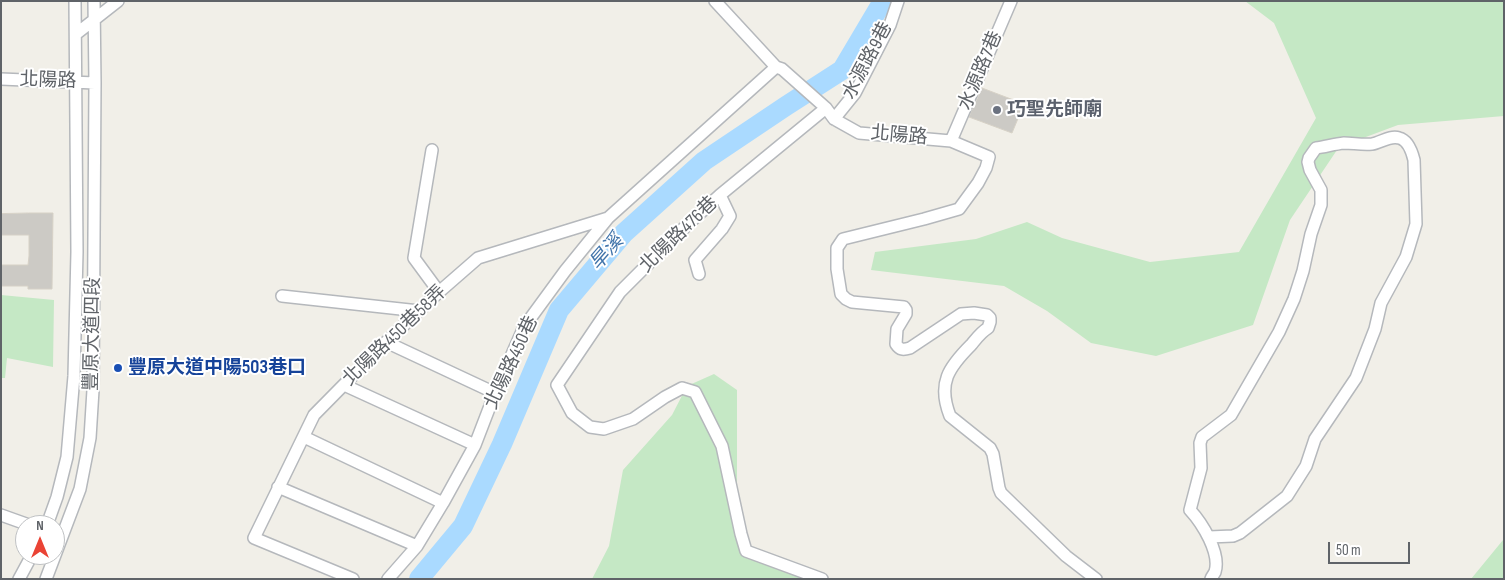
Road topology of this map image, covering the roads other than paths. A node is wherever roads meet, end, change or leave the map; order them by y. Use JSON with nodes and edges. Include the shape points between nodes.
{"nodes":[{"id":1,"x":75,"y":1,"type":"edge"},
{"id":2,"x":94,"y":1,"type":"edge"},
{"id":3,"x":118,"y":1,"type":"edge"},
{"id":4,"x":715,"y":1,"type":"edge"},
{"id":5,"x":898,"y":1,"type":"edge"},
{"id":6,"x":1011,"y":1,"type":"edge"},
{"id":7,"x":94,"y":19,"type":"junction"},
{"id":8,"x":76,"y":34,"type":"junction"},
{"id":9,"x":779,"y":68,"type":"junction"},
{"id":10,"x":1,"y":79,"type":"edge"},
{"id":11,"x":76,"y":82,"type":"junction"},
{"id":12,"x":95,"y":83,"type":"junction"},
{"id":13,"x":826,"y":108,"type":"junction"},
{"id":14,"x":834,"y":119,"type":"junction"},
{"id":15,"x":951,"y":141,"type":"junction"},
{"id":16,"x":432,"y":150,"type":"dead end"},
{"id":17,"x":720,"y":195,"type":"junction"},
{"id":18,"x":608,"y":218,"type":"junction"},
{"id":19,"x":699,"y":274,"type":"dead end"},
{"id":20,"x":439,"y":292,"type":"junction"},
{"id":21,"x":282,"y":296,"type":"dead end"},
{"id":22,"x":419,"y":311,"type":"junction"},
{"id":23,"x":386,"y":342,"type":"junction"},
{"id":24,"x":344,"y":385,"type":"junction"},
{"id":25,"x":495,"y":393,"type":"junction"},
{"id":26,"x":304,"y":437,"type":"junction"},
{"id":27,"x":475,"y":445,"type":"junction"},
{"id":28,"x":278,"y":488,"type":"junction"},
{"id":29,"x":443,"y":504,"type":"junction"},
{"id":30,"x":1,"y":515,"type":"edge"},
{"id":31,"x":51,"y":515,"type":"edge"},
{"id":32,"x":15,"y":520,"type":"edge"},
{"id":33,"x":1209,"y":537,"type":"junction"},
{"id":34,"x":417,"y":546,"type":"junction"},
{"id":35,"x":27,"y":565,"type":"edge"},
{"id":36,"x":19,"y":579,"type":"edge"},
{"id":37,"x":46,"y":579,"type":"edge"},
{"id":38,"x":353,"y":579,"type":"edge"},
{"id":39,"x":388,"y":579,"type":"edge"},
{"id":40,"x":822,"y":579,"type":"edge"},
{"id":41,"x":1096,"y":579,"type":"edge"},
{"id":42,"x":1211,"y":579,"type":"edge"}],
"edges":[{"from":1,"to":8,"type":"street","name":"豐原大道四段"},
{"from":2,"to":7,"type":"street","name":"豐原大道四段"},
{"from":3,"to":7,"type":"street"},
{"from":4,"to":9,"type":"street"},
{"from":5,"to":14,"type":"street","name":"水源路9巷","via":[[890,25],[855,93]]},
{"from":6,"to":15,"type":"street","name":"水源路7巷"},
{"from":7,"to":8,"type":"street"},
{"from":7,"to":12,"type":"street","name":"豐原大道四段"},
{"from":8,"to":11,"type":"street","name":"豐原大道四段"},
{"from":9,"to":13,"type":"street","name":"北陽路"},
{"from":9,"to":18,"type":"street","name":"北陽路450巷"},
{"from":10,"to":11,"type":"street","name":"北陽路"},
{"from":11,"to":12,"type":"street","name":"北陽路"},
{"from":11,"to":31,"type":"street","name":"豐原大道四段","via":[[77,252],[72,419],[67,457]]},
{"from":12,"to":37,"type":"street","name":"豐原大道四段","via":[[90,438],[80,489]]},
{"from":13,"to":14,"type":"street","name":"北陽路"},
{"from":13,"to":17,"type":"street","name":"北陽路476巷"},
{"from":14,"to":15,"type":"street","name":"北陽路","via":[[859,132]]},
{"from":15,"to":41,"type":"street","name":"北陽路","via":[[989,157],[978,183],[959,208],[924,220],[843,239],[837,248],[836,269],[841,294],[852,302],[904,307],[906,314],[897,329],[896,344],[902,350],[910,348],[960,314],[982,313],[990,318],[988,328],[957,359],[947,374],[946,405],[950,416],[990,448],[1001,493],[1066,556]]},
{"from":16,"to":20,"type":"street","via":[[414,258]]},
{"from":17,"to":19,"type":"street","via":[[730,216],[695,260]]},
{"from":17,"to":40,"type":"street","name":"北陽路476巷","via":[[620,292],[557,385],[572,414],[590,427],[604,429],[633,419],[682,388],[695,392],[722,446],[746,551]]},
{"from":18,"to":20,"type":"street","name":"北陽路450巷58弄","via":[[478,258]]},
{"from":18,"to":25,"type":"street","name":"北陽路450巷","via":[[524,327]]},
{"from":20,"to":22,"type":"street","name":"北陽路450巷58弄"},
{"from":21,"to":22,"type":"street"},
{"from":22,"to":23,"type":"street","name":"北陽路450巷58弄"},
{"from":23,"to":24,"type":"street","name":"北陽路450巷58弄"},
{"from":23,"to":25,"type":"street"},
{"from":24,"to":26,"type":"street","name":"北陽路450巷58弄","via":[[314,415]]},
{"from":24,"to":27,"type":"street"},
{"from":25,"to":27,"type":"street","name":"北陽路450巷"},
{"from":26,"to":28,"type":"street","name":"北陽路450巷58弄"},
{"from":26,"to":29,"type":"street"},
{"from":27,"to":29,"type":"street","name":"北陽路450巷"},
{"from":28,"to":34,"type":"street"},
{"from":28,"to":38,"type":"street","name":"北陽路450巷58弄","via":[[254,538]]},
{"from":29,"to":34,"type":"street","name":"北陽路450巷"},
{"from":30,"to":32,"type":"street"},
{"from":33,"to":33,"type":"street","via":[[1190,510],[1201,468],[1200,443],[1202,437],[1232,414],[1294,299],[1320,205],[1321,190],[1310,170],[1309,158],[1316,148],[1402,139],[1408,144],[1414,160],[1416,224],[1406,257],[1381,303],[1375,329],[1356,378],[1315,439],[1306,466],[1288,496],[1240,533]]},
{"from":33,"to":42,"type":"street","via":[[1215,558],[1215,572]]},
{"from":34,"to":39,"type":"street","name":"北陽路450巷"},
{"from":35,"to":36,"type":"street"}]}
